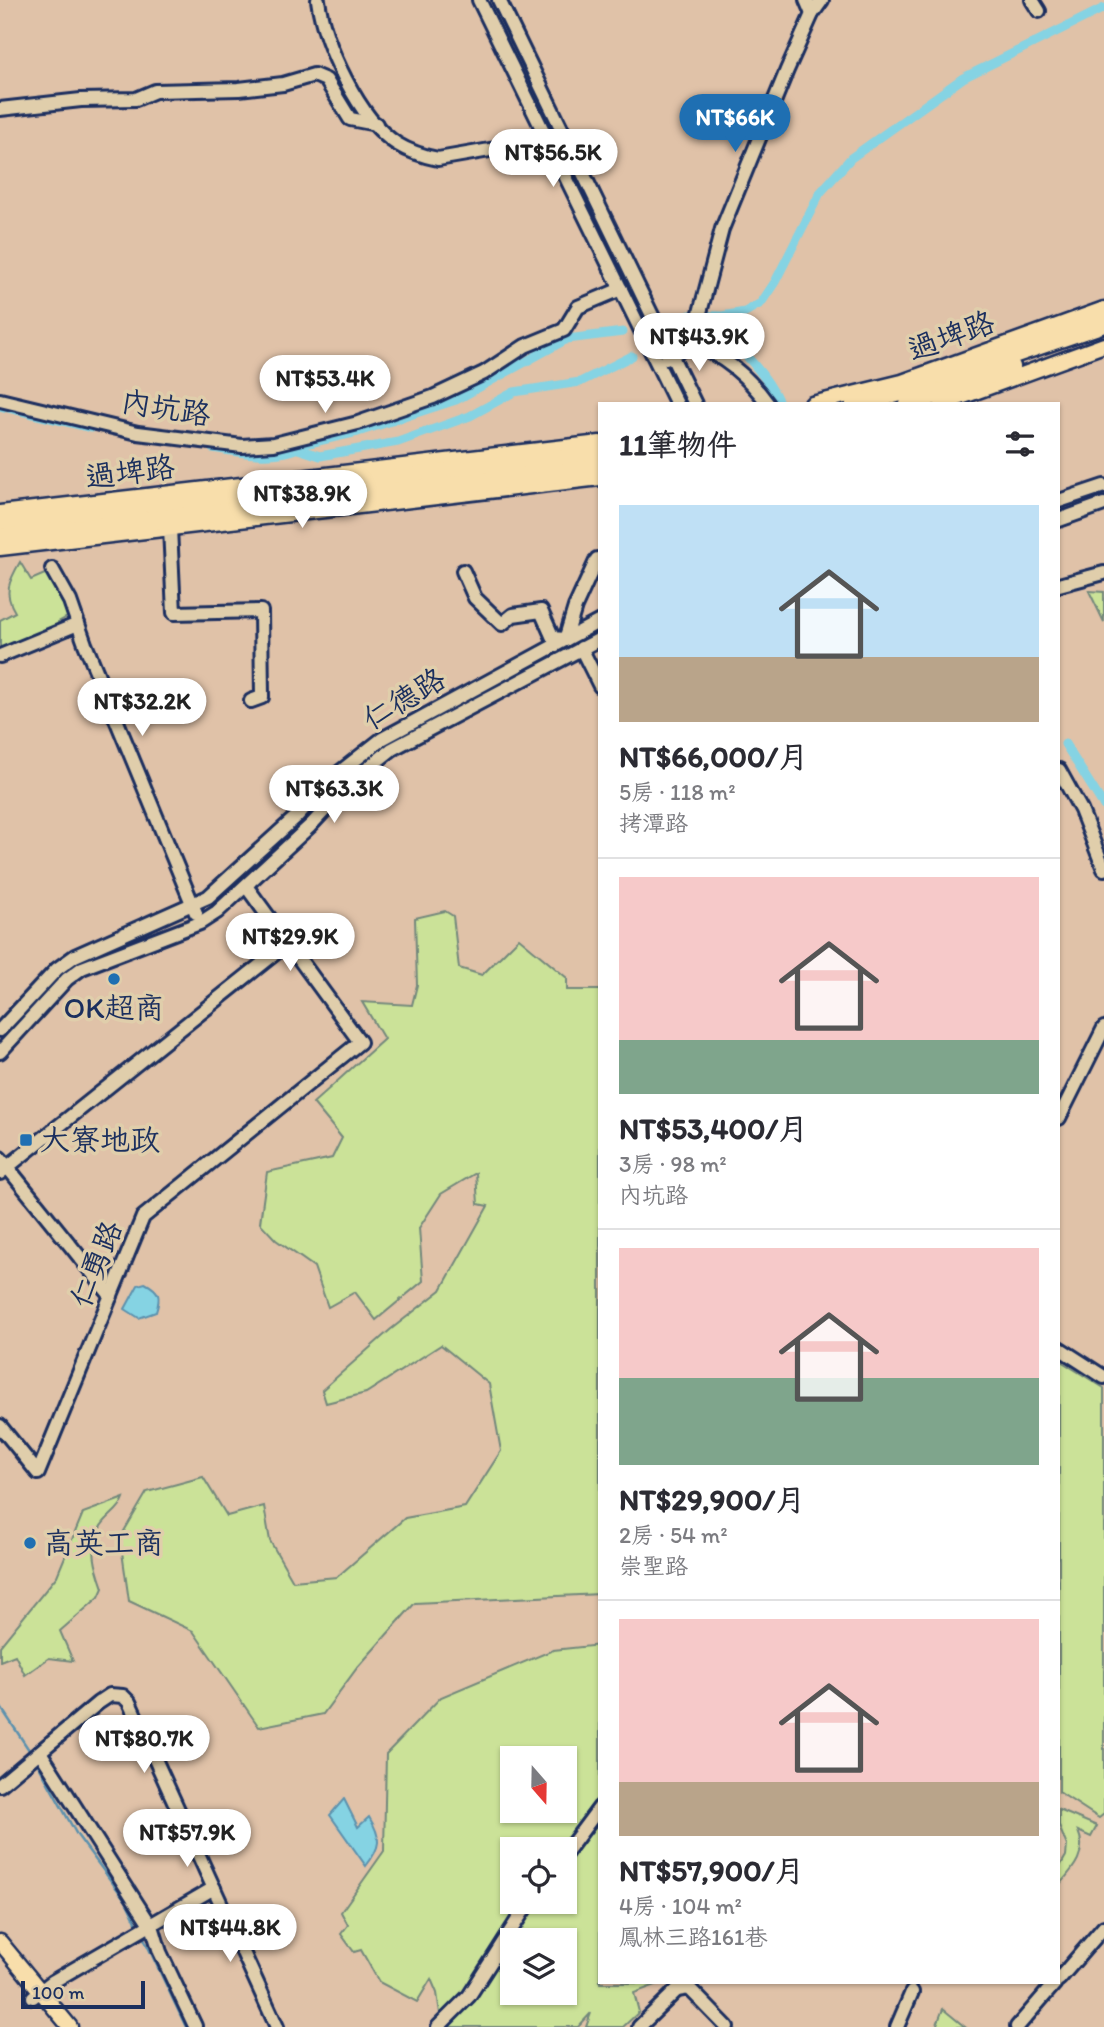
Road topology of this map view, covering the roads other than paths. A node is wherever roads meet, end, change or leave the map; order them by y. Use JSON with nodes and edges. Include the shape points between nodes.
{"nodes":[{"id":1,"x":318,"y":0,"type":"edge"},
{"id":2,"x":479,"y":0,"type":"edge"},
{"id":3,"x":499,"y":0,"type":"edge"},
{"id":4,"x":806,"y":0,"type":"edge"},
{"id":5,"x":822,"y":0,"type":"edge"},
{"id":6,"x":812,"y":14,"type":"junction"},
{"id":7,"x":0,"y":109,"type":"edge"},
{"id":8,"x":376,"y":124,"type":"junction"},
{"id":9,"x":548,"y":140,"type":"junction"},
{"id":10,"x":621,"y":289,"type":"junction"},
{"id":11,"x":1104,"y":309,"type":"edge"},
{"id":12,"x":1104,"y":323,"type":"edge"},
{"id":13,"x":1104,"y":334,"type":"edge"},
{"id":14,"x":693,"y":341,"type":"junction"},
{"id":15,"x":1104,"y":345,"type":"edge"},
{"id":16,"x":672,"y":356,"type":"junction"},
{"id":17,"x":658,"y":362,"type":"junction"},
{"id":18,"x":0,"y":400,"type":"edge"},
{"id":19,"x":676,"y":402,"type":"edge"},
{"id":20,"x":694,"y":402,"type":"edge"},
{"id":21,"x":767,"y":402,"type":"edge"},
{"id":22,"x":820,"y":402,"type":"edge"},
{"id":23,"x":863,"y":402,"type":"edge"},
{"id":24,"x":915,"y":402,"type":"edge"},
{"id":25,"x":947,"y":402,"type":"edge"},
{"id":26,"x":598,"y":443,"type":"edge"},
{"id":27,"x":598,"y":455,"type":"edge"},
{"id":28,"x":598,"y":468,"type":"edge"},
{"id":29,"x":598,"y":478,"type":"edge"},
{"id":30,"x":1104,"y":486,"type":"edge"},
{"id":31,"x":1060,"y":501,"type":"edge"},
{"id":32,"x":1104,"y":504,"type":"edge"},
{"id":33,"x":0,"y":513,"type":"edge"},
{"id":34,"x":1060,"y":520,"type":"edge"},
{"id":35,"x":0,"y":524,"type":"edge"},
{"id":36,"x":170,"y":528,"type":"junction"},
{"id":37,"x":0,"y":538,"type":"edge"},
{"id":38,"x":0,"y":548,"type":"edge"},
{"id":39,"x":597,"y":559,"type":"dead end"},
{"id":40,"x":52,"y":569,"type":"dead end"},
{"id":41,"x":463,"y":571,"type":"dead end"},
{"id":42,"x":1104,"y":573,"type":"edge"},
{"id":43,"x":1060,"y":585,"type":"edge"},
{"id":44,"x":598,"y":622,"type":"edge"},
{"id":45,"x":78,"y":624,"type":"junction"},
{"id":46,"x":564,"y":639,"type":"junction"},
{"id":47,"x":598,"y":640,"type":"edge"},
{"id":48,"x":577,"y":650,"type":"junction"},
{"id":49,"x":0,"y":656,"type":"edge"},
{"id":50,"x":598,"y":683,"type":"edge"},
{"id":51,"x":251,"y":701,"type":"dead end"},
{"id":52,"x":1060,"y":771,"type":"edge"},
{"id":53,"x":1104,"y":869,"type":"edge"},
{"id":54,"x":246,"y":886,"type":"junction"},
{"id":55,"x":193,"y":905,"type":"junction"},
{"id":56,"x":200,"y":923,"type":"junction"},
{"id":57,"x":288,"y":943,"type":"junction"},
{"id":58,"x":1104,"y":1028,"type":"edge"},
{"id":59,"x":0,"y":1030,"type":"edge"},
{"id":60,"x":0,"y":1052,"type":"edge"},
{"id":61,"x":1060,"y":1116,"type":"edge"},
{"id":62,"x":2,"y":1166,"type":"edge"},
{"id":63,"x":111,"y":1296,"type":"junction"},
{"id":64,"x":1060,"y":1349,"type":"edge"},
{"id":65,"x":1104,"y":1377,"type":"edge"},
{"id":66,"x":0,"y":1426,"type":"edge"},
{"id":67,"x":36,"y":1755,"type":"junction"},
{"id":68,"x":0,"y":1785,"type":"edge"},
{"id":69,"x":598,"y":1810,"type":"edge"},
{"id":70,"x":577,"y":1838,"type":"edge"},
{"id":71,"x":214,"y":1888,"type":"junction"},
{"id":72,"x":520,"y":1914,"type":"edge"},
{"id":73,"x":148,"y":1925,"type":"junction"},
{"id":74,"x":1104,"y":1927,"type":"edge"},
{"id":75,"x":0,"y":1942,"type":"edge"},
{"id":76,"x":0,"y":1957,"type":"edge"},
{"id":77,"x":1060,"y":1978,"type":"edge"},
{"id":78,"x":1054,"y":1984,"type":"edge"},
{"id":79,"x":681,"y":1986,"type":"edge"},
{"id":80,"x":912,"y":1992,"type":"dead end"},
{"id":81,"x":37,"y":1994,"type":"junction"},
{"id":82,"x":195,"y":2026,"type":"edge"},
{"id":83,"x":58,"y":2027,"type":"edge"},
{"id":84,"x":70,"y":2027,"type":"edge"},
{"id":85,"x":277,"y":2027,"type":"edge"},
{"id":86,"x":438,"y":2027,"type":"edge"},
{"id":87,"x":639,"y":2027,"type":"edge"},
{"id":88,"x":727,"y":2027,"type":"edge"},
{"id":89,"x":897,"y":2027,"type":"edge"},
{"id":90,"x":1017,"y":2027,"type":"edge"}],
"edges":[{"from":1,"to":8,"type":"street","via":[[332,55]]},
{"from":2,"to":9,"type":"street"},
{"from":3,"to":16,"type":"street"},
{"from":4,"to":6,"type":"street"},
{"from":5,"to":6,"type":"street"},
{"from":6,"to":14,"type":"street","via":[[722,229]]},
{"from":7,"to":8,"type":"street","via":[[136,99],[155,92],[239,89],[314,75],[326,80],[350,119]]},
{"from":8,"to":9,"type":"street","via":[[396,144],[438,159]]},
{"from":9,"to":10,"type":"street"},
{"from":10,"to":17,"type":"street"},
{"from":10,"to":18,"type":"street","name":"內坑路","via":[[578,307],[565,330],[525,346],[484,373],[433,397],[358,423],[274,444],[242,446],[138,433]]},
{"from":11,"to":22,"type":"main road","name":"過埤路","via":[[902,382]]},
{"from":12,"to":23,"type":"highway"},
{"from":13,"to":24,"type":"highway"},
{"from":14,"to":16,"type":"street"},
{"from":14,"to":21,"type":"street","via":[[751,380]]},
{"from":15,"to":25,"type":"main road","name":"過埤路"},
{"from":16,"to":17,"type":"street"},
{"from":16,"to":20,"type":"street"},
{"from":17,"to":19,"type":"street"},
{"from":26,"to":33,"type":"main road","name":"過埤路"},
{"from":27,"to":35,"type":"highway"},
{"from":28,"to":37,"type":"highway"},
{"from":29,"to":36,"type":"main road","name":"過埤路"},
{"from":30,"to":31,"type":"street"},
{"from":32,"to":34,"type":"street"},
{"from":36,"to":38,"type":"main road","name":"過埤路"},
{"from":36,"to":51,"type":"street","via":[[174,613],[261,611],[262,697]]},
{"from":39,"to":46,"type":"street"},
{"from":40,"to":45,"type":"street"},
{"from":41,"to":46,"type":"street","via":[[475,598],[502,624],[513,615],[541,611],[552,638]]},
{"from":42,"to":43,"type":"street"},
{"from":44,"to":46,"type":"street","name":"仁德路"},
{"from":45,"to":49,"type":"street"},
{"from":45,"to":55,"type":"street"},
{"from":46,"to":48,"type":"street"},
{"from":46,"to":55,"type":"street","name":"仁德路","via":[[382,739],[331,779],[208,897]]},
{"from":47,"to":48,"type":"street","name":"仁德路"},
{"from":48,"to":50,"type":"street"},
{"from":48,"to":54,"type":"street","name":"仁德路","via":[[392,749],[351,782]]},
{"from":52,"to":53,"type":"street"},
{"from":54,"to":56,"type":"street","name":"仁德路"},
{"from":54,"to":57,"type":"street"},
{"from":55,"to":56,"type":"street"},
{"from":55,"to":59,"type":"street","name":"仁德路","via":[[75,956]]},
{"from":56,"to":60,"type":"street","name":"仁德路","via":[[82,968]]},
{"from":57,"to":62,"type":"street"},
{"from":57,"to":63,"type":"street","name":"仁勇路","via":[[360,1042],[143,1217]]},
{"from":58,"to":61,"type":"street"},
{"from":62,"to":63,"type":"street"},
{"from":63,"to":66,"type":"street","name":"仁勇路","via":[[38,1473]]},
{"from":64,"to":65,"type":"street"},
{"from":67,"to":68,"type":"street"},
{"from":67,"to":71,"type":"street","via":[[98,1703],[117,1693],[129,1702]]},
{"from":67,"to":73,"type":"street"},
{"from":69,"to":70,"type":"street"},
{"from":71,"to":73,"type":"street"},
{"from":71,"to":85,"type":"street"},
{"from":72,"to":86,"type":"street","via":[[469,1996]]},
{"from":73,"to":81,"type":"street"},
{"from":73,"to":82,"type":"street"},
{"from":74,"to":77,"type":"street"},
{"from":75,"to":81,"type":"main road"},
{"from":76,"to":81,"type":"main road"},
{"from":78,"to":90,"type":"street"},
{"from":79,"to":87,"type":"street"},
{"from":79,"to":88,"type":"street","via":[[689,1988]]},
{"from":80,"to":89,"type":"street"},
{"from":81,"to":83,"type":"main road"},
{"from":81,"to":84,"type":"main road"}]}
